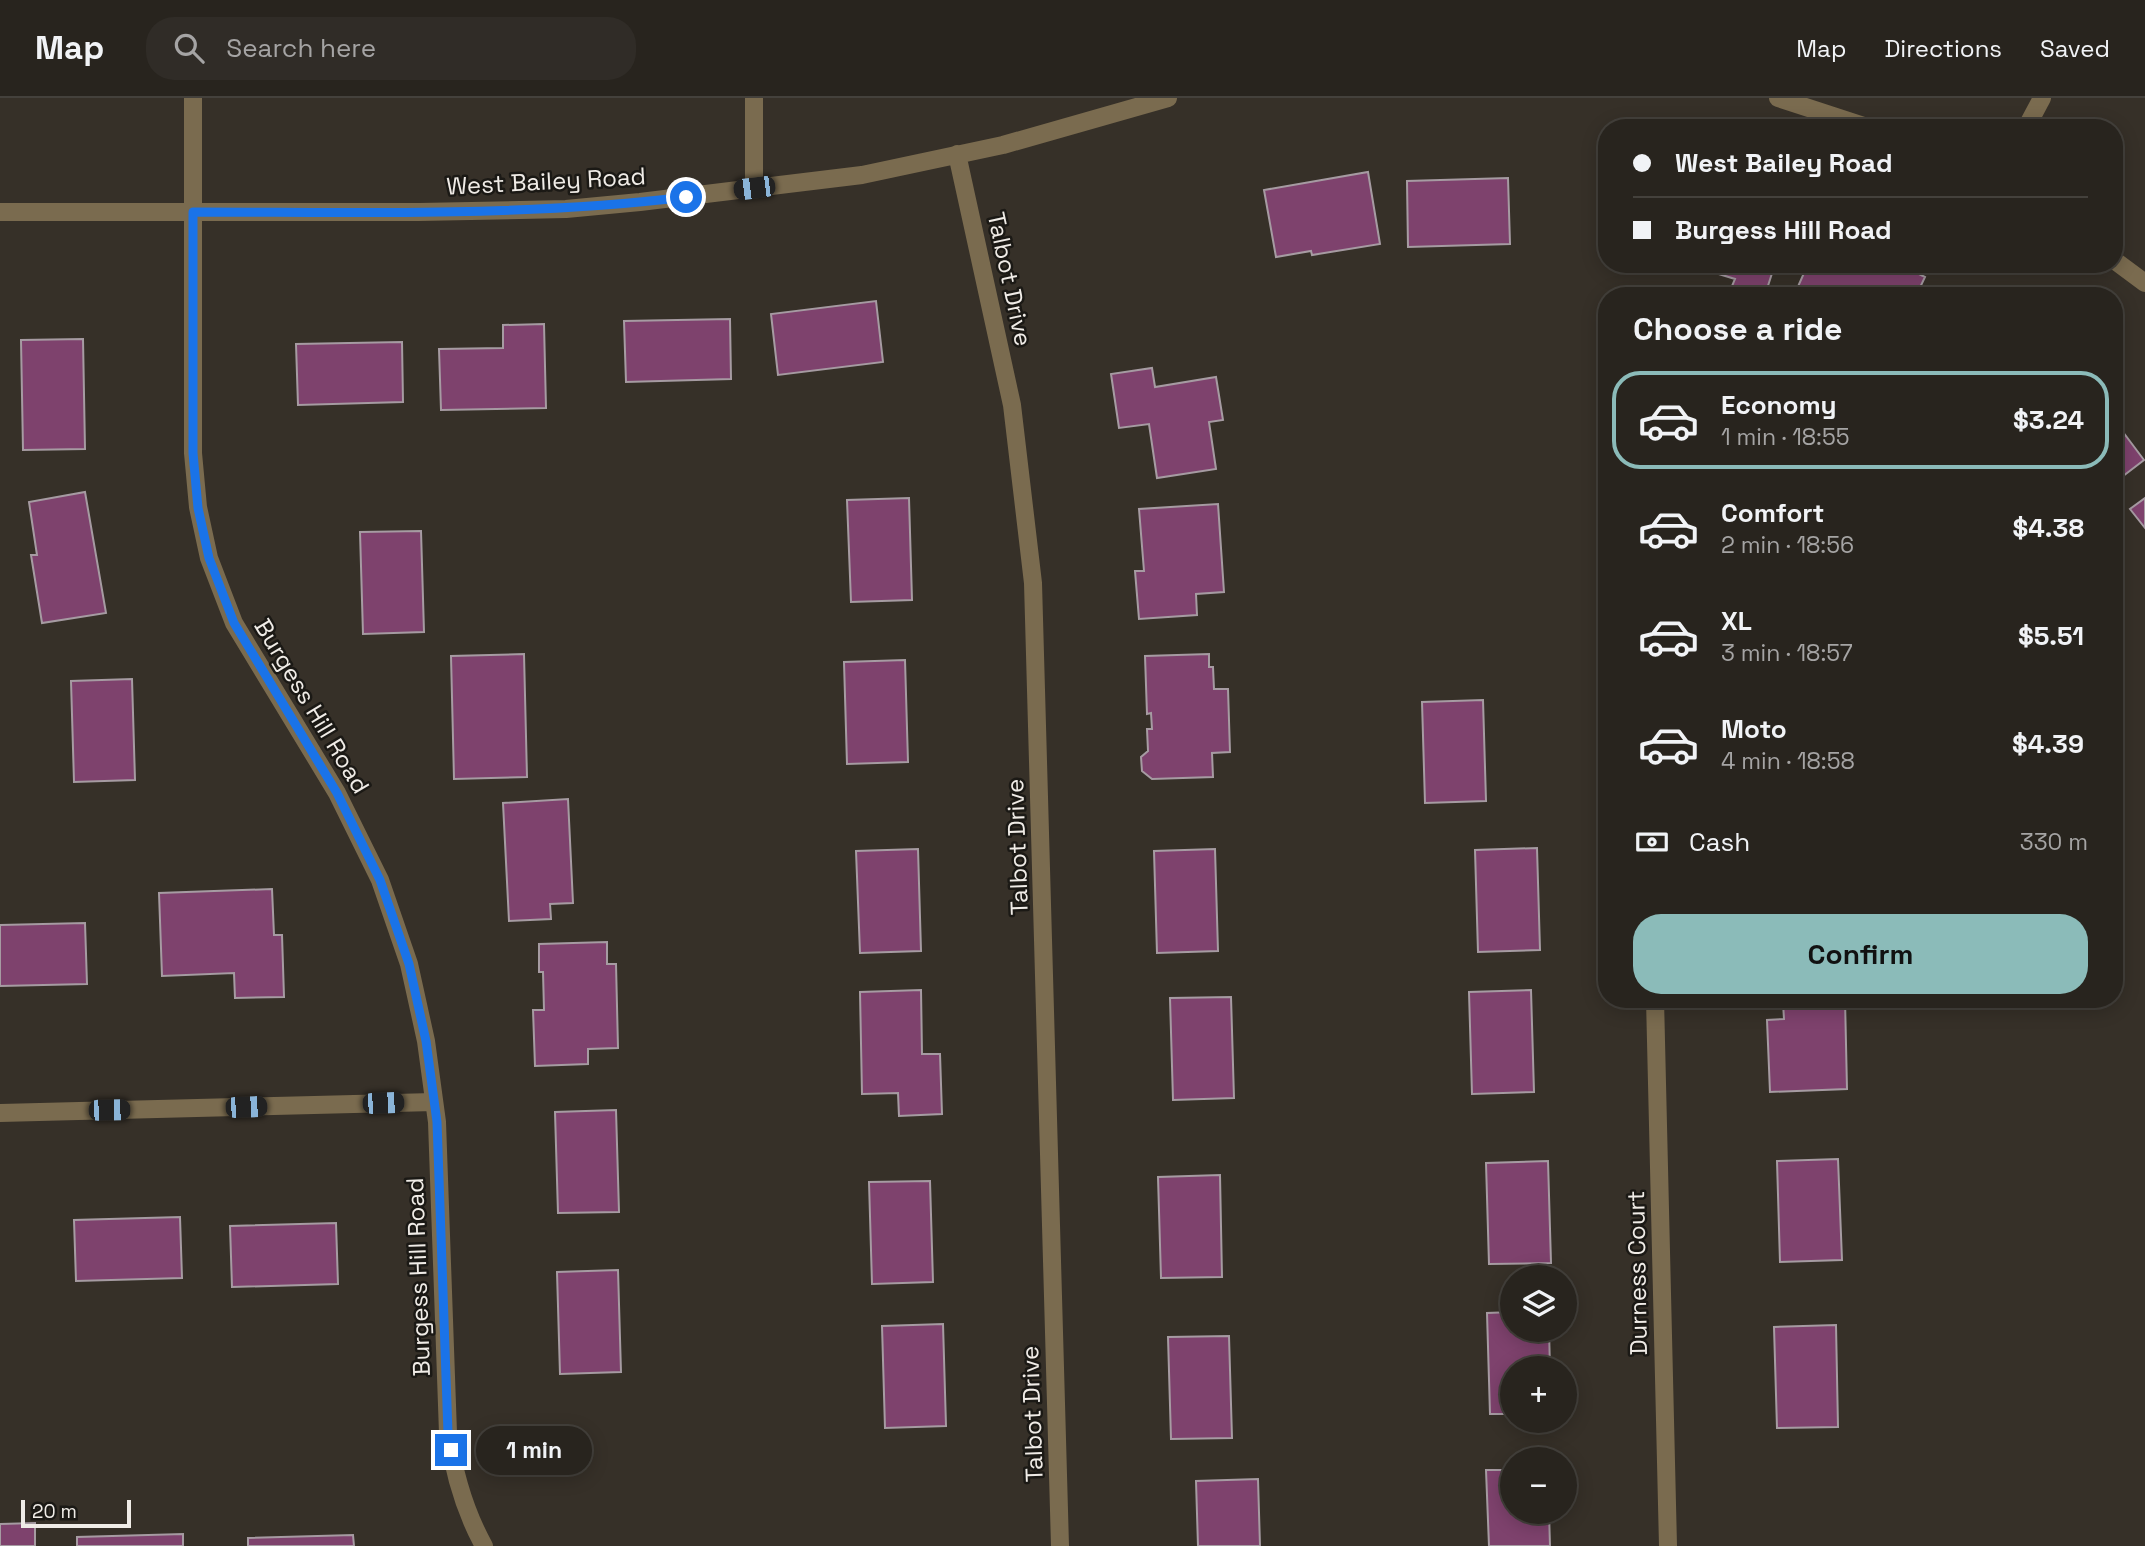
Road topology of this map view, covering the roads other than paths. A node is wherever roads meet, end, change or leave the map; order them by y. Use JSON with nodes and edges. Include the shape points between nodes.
{"nodes":[{"id":1,"x":193,"y":98,"type":"edge"},
{"id":2,"x":754,"y":98,"type":"edge"},
{"id":3,"x":1168,"y":98,"type":"edge"},
{"id":4,"x":1777,"y":98,"type":"edge"},
{"id":5,"x":2042,"y":98,"type":"edge"},
{"id":6,"x":1849,"y":119,"type":"edge"},
{"id":7,"x":2031,"y":119,"type":"edge"},
{"id":8,"x":957,"y":155,"type":"junction"},
{"id":9,"x":754,"y":188,"type":"junction"},
{"id":10,"x":0,"y":212,"type":"edge"},
{"id":11,"x":193,"y":212,"type":"junction"},
{"id":12,"x":2123,"y":267,"type":"edge"},
{"id":13,"x":2145,"y":283,"type":"edge"},
{"id":14,"x":1655,"y":1008,"type":"edge"},
{"id":15,"x":434,"y":1102,"type":"junction"},
{"id":16,"x":0,"y":1113,"type":"edge"},
{"id":17,"x":484,"y":1546,"type":"edge"},
{"id":18,"x":1060,"y":1546,"type":"edge"},
{"id":19,"x":1668,"y":1546,"type":"edge"}],
"edges":[{"from":1,"to":11,"type":"street","name":"Burgess Hill Road"},
{"from":2,"to":9,"type":"street"},
{"from":3,"to":8,"type":"street","name":"West Bailey Road"},
{"from":4,"to":6,"type":"street"},
{"from":5,"to":7,"type":"street"},
{"from":8,"to":9,"type":"street","name":"West Bailey Road","via":[[862,174]]},
{"from":8,"to":18,"type":"street","name":"Talbot Drive","via":[[1012,405],[1033,583]]},
{"from":9,"to":11,"type":"street","name":"West Bailey Road","via":[[566,209]]},
{"from":10,"to":11,"type":"street","name":"West Bailey Road"},
{"from":11,"to":15,"type":"street","name":"Burgess Hill Road","via":[[193,453],[209,558],[234,623],[337,793],[380,880],[409,964]]},
{"from":12,"to":13,"type":"street"},
{"from":14,"to":19,"type":"street","name":"Durness Court"},
{"from":15,"to":16,"type":"street"},
{"from":15,"to":17,"type":"street","name":"Burgess Hill Road","via":[[448,1433],[461,1496]]}]}
